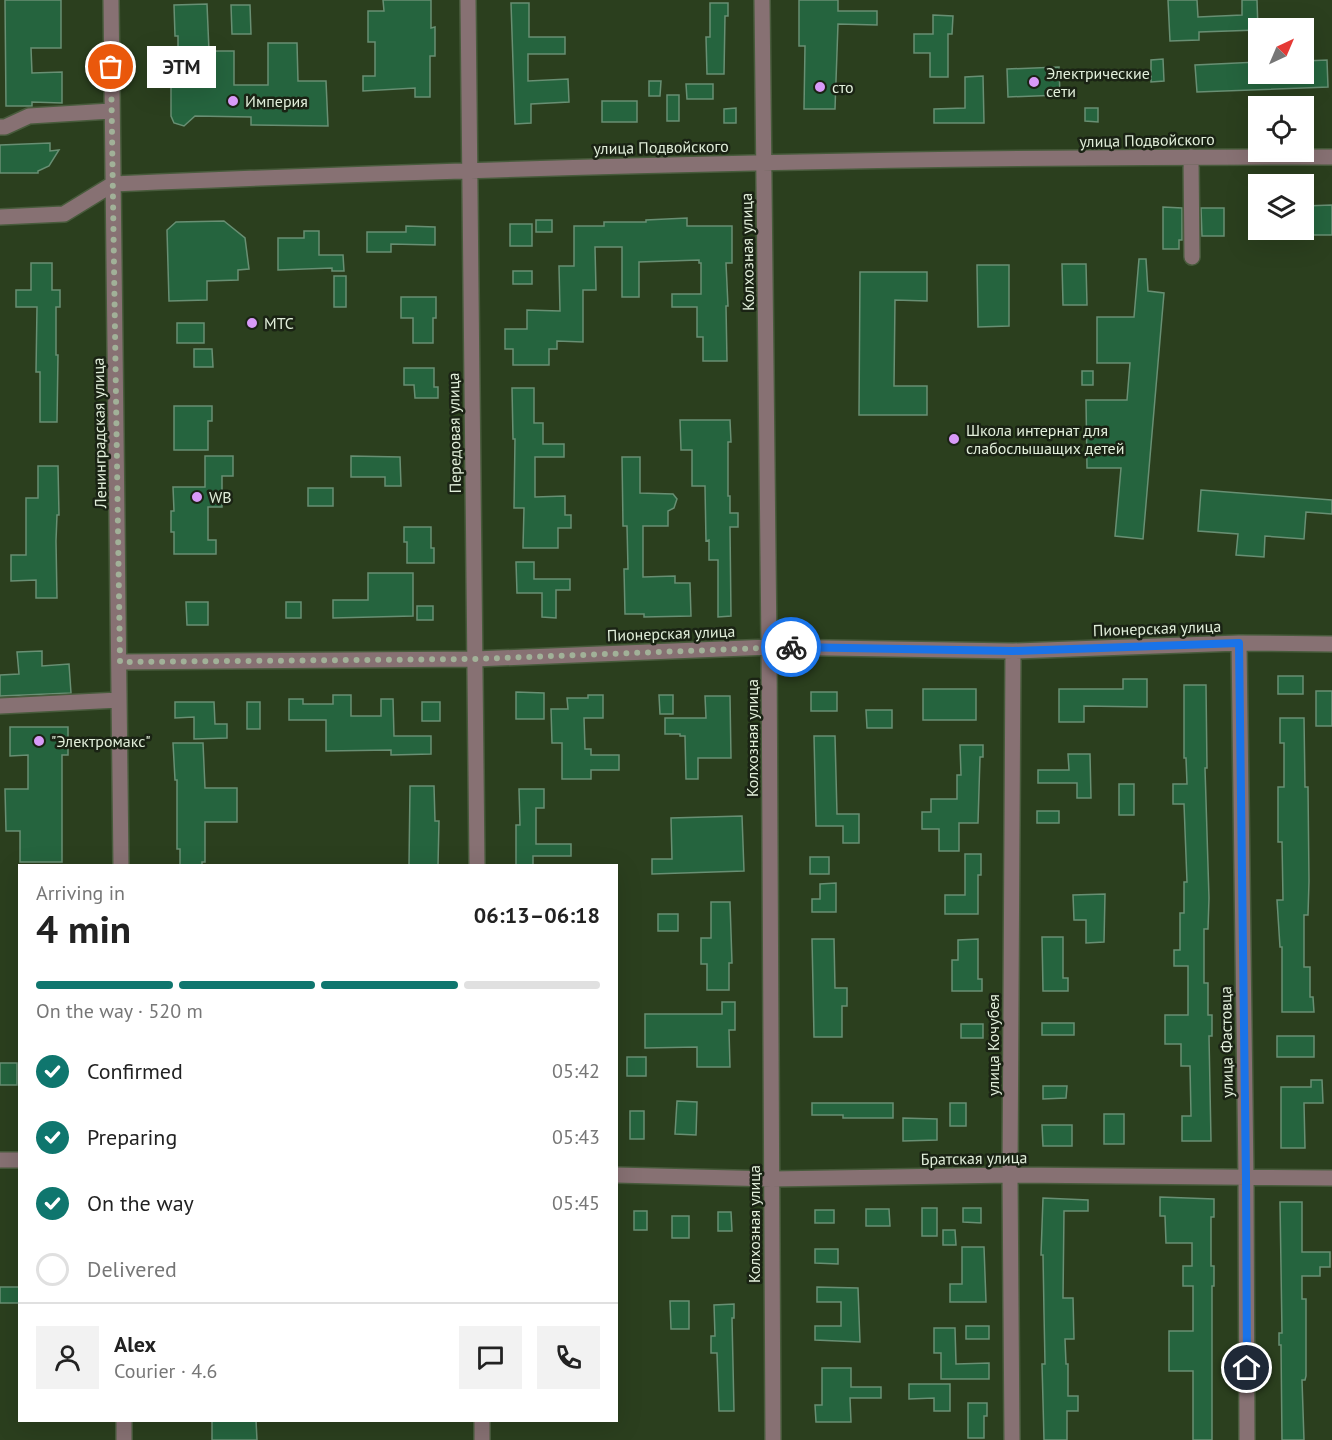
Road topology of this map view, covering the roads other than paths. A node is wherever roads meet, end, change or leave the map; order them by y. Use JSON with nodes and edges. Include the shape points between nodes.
{"nodes":[{"id":1,"x":111,"y":0,"type":"edge"},
{"id":2,"x":468,"y":0,"type":"edge"},
{"id":3,"x":762,"y":0,"type":"edge"},
{"id":4,"x":111,"y":111,"type":"junction"},
{"id":5,"x":0,"y":127,"type":"edge"},
{"id":6,"x":1191,"y":157,"type":"junction"},
{"id":7,"x":1332,"y":157,"type":"edge"},
{"id":8,"x":764,"y":162,"type":"junction"},
{"id":9,"x":470,"y":170,"type":"junction"},
{"id":10,"x":113,"y":184,"type":"junction"},
{"id":11,"x":0,"y":217,"type":"edge"},
{"id":12,"x":1192,"y":257,"type":"dead end"},
{"id":13,"x":1239,"y":643,"type":"junction"},
{"id":14,"x":1332,"y":644,"type":"edge"},
{"id":15,"x":770,"y":647,"type":"junction"},
{"id":16,"x":1013,"y":651,"type":"junction"},
{"id":17,"x":475,"y":659,"type":"junction"},
{"id":18,"x":120,"y":662,"type":"junction"},
{"id":19,"x":119,"y":700,"type":"junction"},
{"id":20,"x":0,"y":706,"type":"edge"},
{"id":21,"x":121,"y":864,"type":"edge"},
{"id":22,"x":477,"y":864,"type":"edge"},
{"id":23,"x":0,"y":1160,"type":"edge"},
{"id":24,"x":18,"y":1160,"type":"edge"},
{"id":25,"x":618,"y":1175,"type":"edge"},
{"id":26,"x":1010,"y":1175,"type":"junction"},
{"id":27,"x":1246,"y":1178,"type":"junction"},
{"id":28,"x":1332,"y":1178,"type":"edge"},
{"id":29,"x":772,"y":1179,"type":"junction"},
{"id":30,"x":124,"y":1422,"type":"edge"},
{"id":31,"x":482,"y":1422,"type":"edge"},
{"id":32,"x":124,"y":1440,"type":"edge"},
{"id":33,"x":482,"y":1440,"type":"edge"},
{"id":34,"x":773,"y":1440,"type":"edge"},
{"id":35,"x":1012,"y":1440,"type":"edge"},
{"id":36,"x":1247,"y":1440,"type":"edge"}],
"edges":[{"from":1,"to":4,"type":"street","name":"Ленинградская улица"},
{"from":2,"to":9,"type":"street","name":"Передовая улица"},
{"from":3,"to":8,"type":"street","name":"Колхозная улица"},
{"from":4,"to":5,"type":"street","via":[[29,116]]},
{"from":4,"to":10,"type":"street","name":"Ленинградская улица"},
{"from":6,"to":7,"type":"street","name":"улица Подвойского"},
{"from":6,"to":8,"type":"street","name":"улица Подвойского"},
{"from":6,"to":12,"type":"street"},
{"from":8,"to":9,"type":"street","name":"улица Подвойского"},
{"from":8,"to":15,"type":"street","name":"Колхозная улица"},
{"from":9,"to":10,"type":"street","name":"улица Подвойского"},
{"from":9,"to":17,"type":"street","name":"Передовая улица"},
{"from":10,"to":11,"type":"street","name":"улица Подвойского","via":[[64,214]]},
{"from":10,"to":18,"type":"street","name":"Ленинградская улица"},
{"from":13,"to":14,"type":"street","name":"Пионерская улица"},
{"from":13,"to":16,"type":"street","name":"Пионерская улица"},
{"from":13,"to":27,"type":"street","name":"улица Фастовца"},
{"from":15,"to":16,"type":"street","name":"Пионерская улица"},
{"from":15,"to":17,"type":"street","name":"Пионерская улица"},
{"from":15,"to":29,"type":"street","name":"Колхозная улица"},
{"from":16,"to":26,"type":"street","name":"улица Кочубея"},
{"from":17,"to":18,"type":"street","name":"Пионерская улица"},
{"from":17,"to":22,"type":"street","name":"Передовая улица"},
{"from":18,"to":19,"type":"street","name":"Ленинградская улица"},
{"from":19,"to":20,"type":"street"},
{"from":19,"to":21,"type":"street","name":"Ленинградская улица"},
{"from":23,"to":24,"type":"street"},
{"from":25,"to":29,"type":"street","name":"Братская улица"},
{"from":26,"to":27,"type":"street","name":"Братская улица"},
{"from":26,"to":29,"type":"street","name":"Братская улица"},
{"from":26,"to":35,"type":"street","name":"улица Кочубея"},
{"from":27,"to":28,"type":"street","name":"Братская улица"},
{"from":27,"to":36,"type":"street","name":"улица Фастовца"},
{"from":29,"to":34,"type":"street","name":"Колхозная улица"},
{"from":30,"to":32,"type":"street"},
{"from":31,"to":33,"type":"street"}]}
